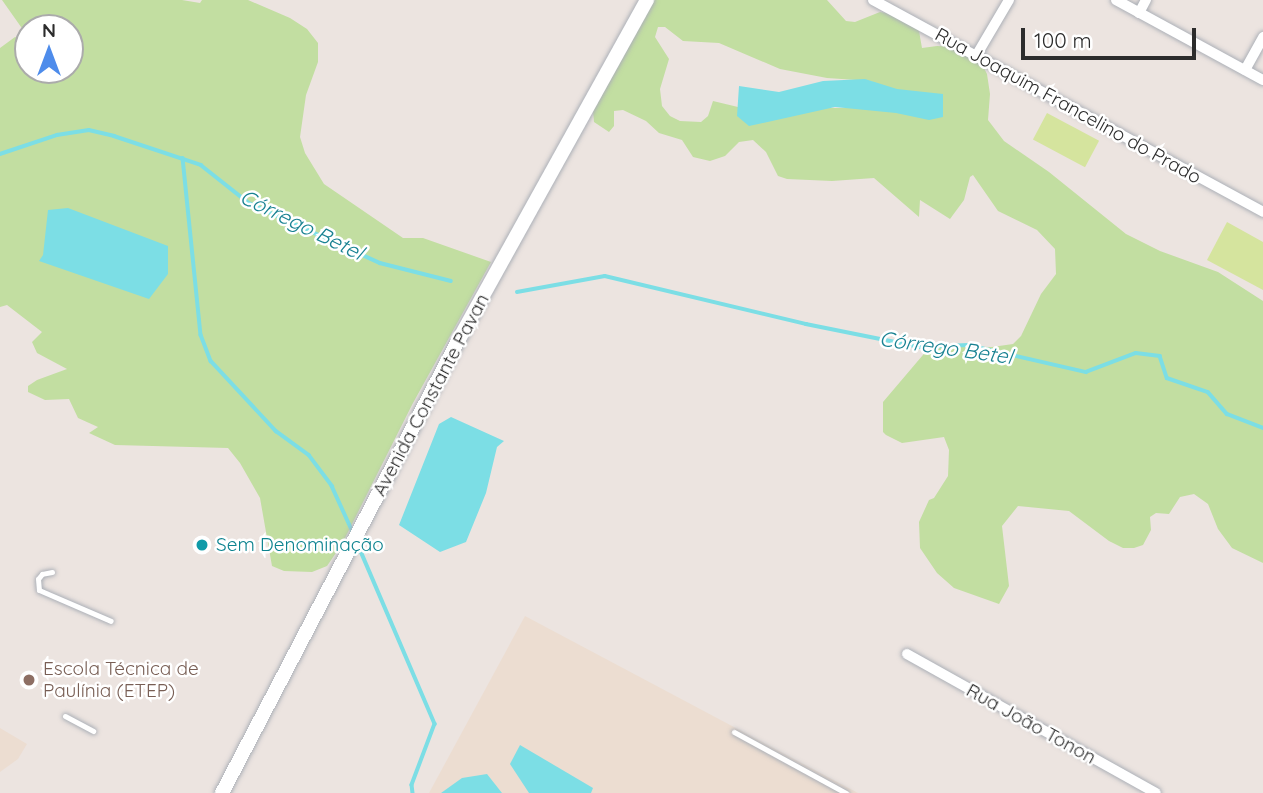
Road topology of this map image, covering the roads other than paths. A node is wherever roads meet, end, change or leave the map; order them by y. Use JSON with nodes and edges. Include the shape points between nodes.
{"nodes":[{"id":1,"x":647,"y":0,"type":"edge"},
{"id":2,"x":873,"y":0,"type":"edge"},
{"id":3,"x":1009,"y":0,"type":"edge"},
{"id":4,"x":1116,"y":0,"type":"edge"},
{"id":5,"x":1146,"y":0,"type":"edge"},
{"id":6,"x":1139,"y":13,"type":"junction"},
{"id":7,"x":1263,"y":37,"type":"edge"},
{"id":8,"x":976,"y":56,"type":"junction"},
{"id":9,"x":1245,"y":71,"type":"junction"},
{"id":10,"x":1263,"y":80,"type":"edge"},
{"id":11,"x":1263,"y":212,"type":"edge"},
{"id":12,"x":52,"y":572,"type":"dead end"},
{"id":13,"x":111,"y":621,"type":"dead end"},
{"id":14,"x":906,"y":654,"type":"dead end"},
{"id":15,"x":65,"y":716,"type":"dead end"},
{"id":16,"x":93,"y":731,"type":"dead end"},
{"id":17,"x":734,"y":732,"type":"dead end"},
{"id":18,"x":222,"y":793,"type":"edge"},
{"id":19,"x":846,"y":793,"type":"edge"},
{"id":20,"x":1156,"y":793,"type":"edge"}],
"edges":[{"from":1,"to":18,"type":"street","name":"Avenida Constante Pavan","via":[[459,339]]},
{"from":2,"to":8,"type":"street","name":"Rua Joaquim Francelino do Prado"},
{"from":3,"to":8,"type":"street"},
{"from":4,"to":6,"type":"street"},
{"from":5,"to":6,"type":"street"},
{"from":6,"to":9,"type":"street"},
{"from":7,"to":9,"type":"street"},
{"from":8,"to":11,"type":"street","name":"Rua Joaquim Francelino do Prado"},
{"from":9,"to":10,"type":"street"},
{"from":12,"to":13,"type":"lane","via":[[38,579],[39,590]]},
{"from":14,"to":20,"type":"street","name":"Rua João Tonon"},
{"from":15,"to":16,"type":"lane"},
{"from":17,"to":19,"type":"lane"}]}
